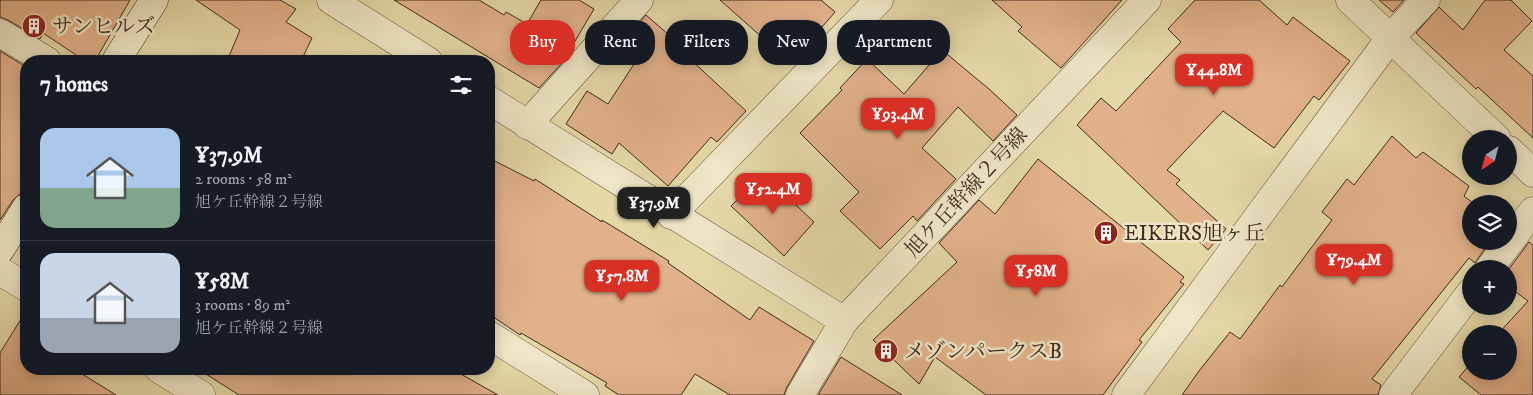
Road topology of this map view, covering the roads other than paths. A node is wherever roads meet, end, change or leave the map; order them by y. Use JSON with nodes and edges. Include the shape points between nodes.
{"nodes":[{"id":1,"x":154,"y":0,"type":"edge"},
{"id":2,"x":331,"y":0,"type":"edge"},
{"id":3,"x":639,"y":0,"type":"edge"},
{"id":4,"x":878,"y":0,"type":"edge"},
{"id":5,"x":1148,"y":0,"type":"edge"},
{"id":6,"x":1350,"y":0,"type":"edge"},
{"id":7,"x":1426,"y":0,"type":"edge"},
{"id":8,"x":0,"y":33,"type":"edge"},
{"id":9,"x":1391,"y":37,"type":"junction"},
{"id":10,"x":37,"y":55,"type":"edge"},
{"id":11,"x":120,"y":55,"type":"edge"},
{"id":12,"x":418,"y":55,"type":"edge"},
{"id":13,"x":495,"y":104,"type":"edge"},
{"id":14,"x":527,"y":124,"type":"junction"},
{"id":15,"x":1488,"y":130,"type":"edge"},
{"id":16,"x":1518,"y":159,"type":"edge"},
{"id":17,"x":1533,"y":173,"type":"edge"},
{"id":18,"x":1533,"y":211,"type":"edge"},
{"id":19,"x":671,"y":215,"type":"junction"},
{"id":20,"x":20,"y":218,"type":"edge"},
{"id":21,"x":0,"y":250,"type":"edge"},
{"id":22,"x":1496,"y":260,"type":"edge"},
{"id":23,"x":0,"y":271,"type":"edge"},
{"id":24,"x":20,"y":283,"type":"edge"},
{"id":25,"x":1462,"y":304,"type":"edge"},
{"id":26,"x":844,"y":321,"type":"junction"},
{"id":27,"x":495,"y":339,"type":"edge"},
{"id":28,"x":169,"y":375,"type":"edge"},
{"id":29,"x":202,"y":395,"type":"edge"},
{"id":30,"x":585,"y":395,"type":"edge"},
{"id":31,"x":800,"y":395,"type":"edge"},
{"id":32,"x":1126,"y":395,"type":"edge"},
{"id":33,"x":1393,"y":395,"type":"edge"}],
"edges":[{"from":1,"to":11,"type":"street"},
{"from":2,"to":12,"type":"street"},
{"from":3,"to":14,"type":"street"},
{"from":4,"to":19,"type":"street"},
{"from":5,"to":26,"type":"street","name":"旭ケ丘幹線２号線"},
{"from":6,"to":9,"type":"street"},
{"from":7,"to":9,"type":"street"},
{"from":8,"to":10,"type":"street"},
{"from":9,"to":15,"type":"street"},
{"from":9,"to":32,"type":"street"},
{"from":13,"to":14,"type":"street"},
{"from":14,"to":19,"type":"street"},
{"from":16,"to":17,"type":"street"},
{"from":18,"to":22,"type":"street"},
{"from":19,"to":26,"type":"street"},
{"from":20,"to":21,"type":"street"},
{"from":23,"to":24,"type":"street"},
{"from":25,"to":33,"type":"street"},
{"from":26,"to":31,"type":"street","name":"旭ケ丘幹線２号線"},
{"from":27,"to":30,"type":"street"},
{"from":28,"to":29,"type":"street"}]}
